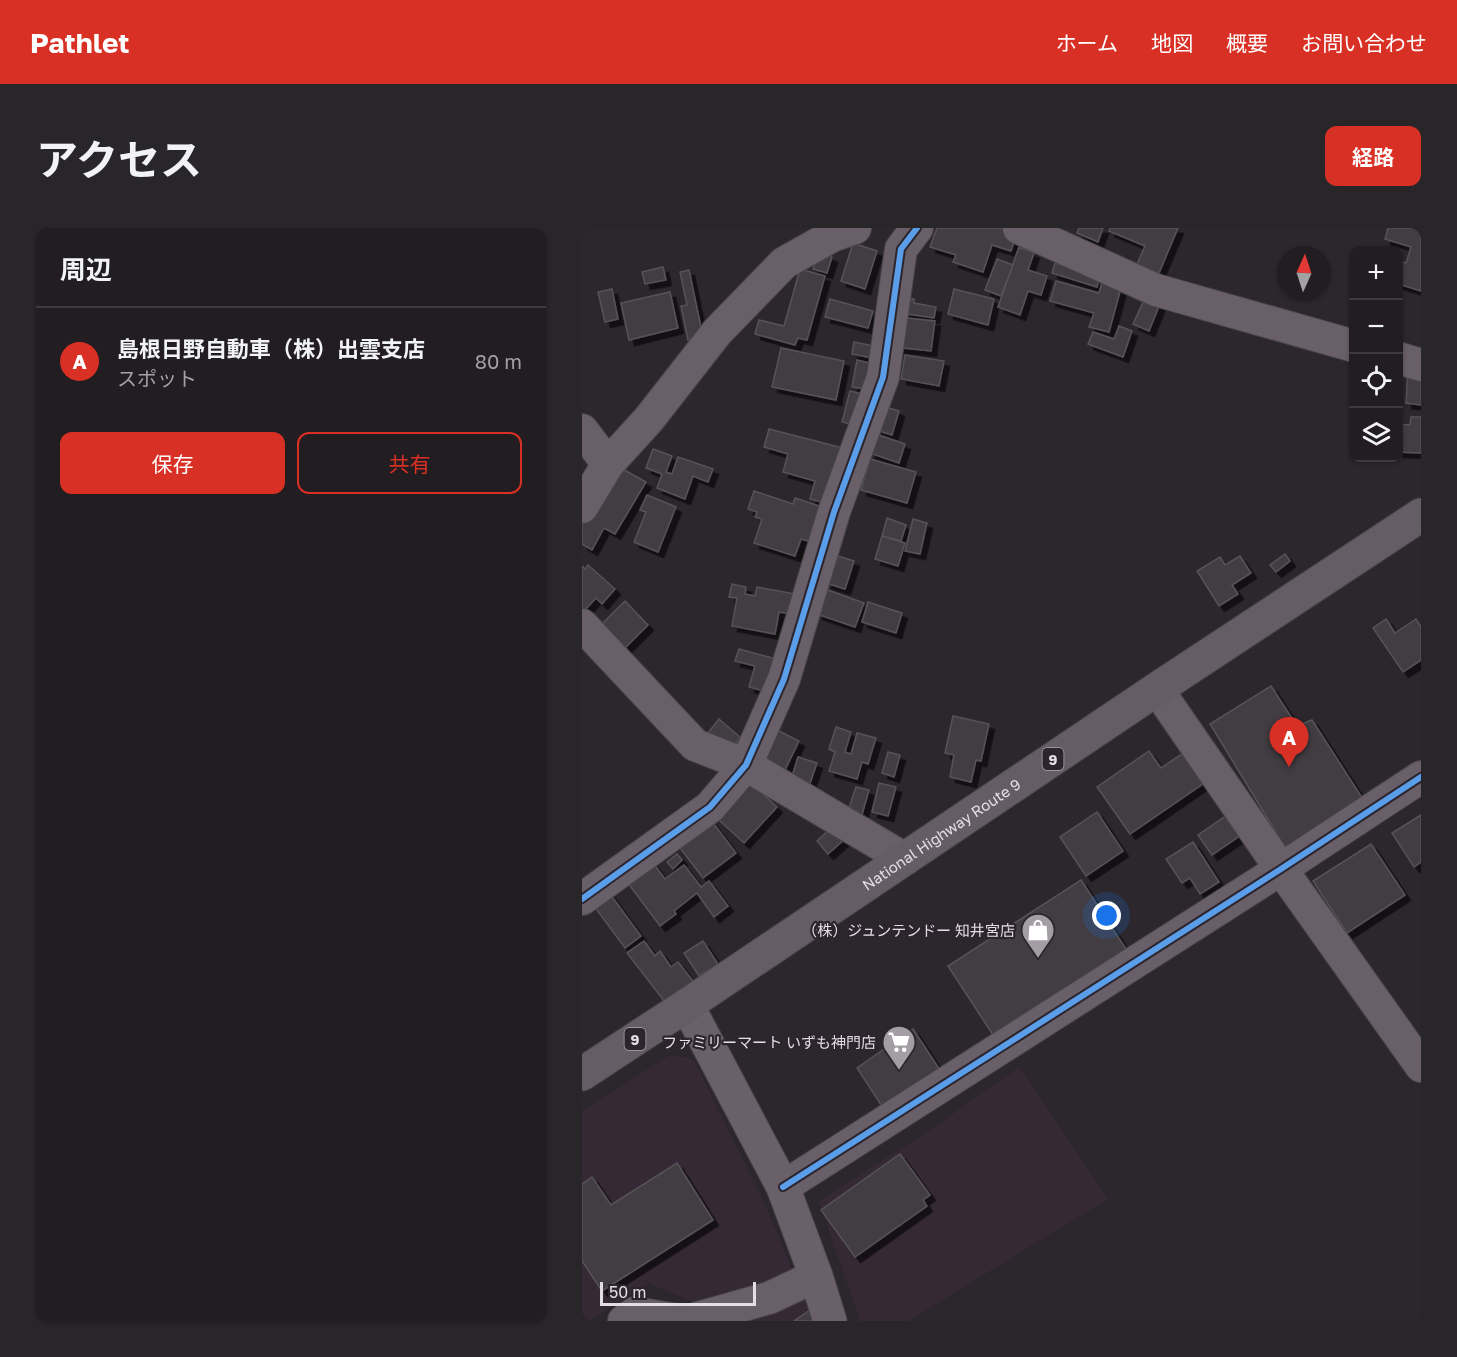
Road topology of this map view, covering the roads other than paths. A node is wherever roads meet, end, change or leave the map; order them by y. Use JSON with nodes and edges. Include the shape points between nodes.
{"nodes":[{"id":1,"x":855,"y":228,"type":"edge"},
{"id":2,"x":917,"y":228,"type":"edge"},
{"id":3,"x":1019,"y":228,"type":"edge"},
{"id":4,"x":1349,"y":345,"type":"edge"},
{"id":5,"x":1403,"y":360,"type":"edge"},
{"id":6,"x":1421,"y":365,"type":"edge"},
{"id":7,"x":582,"y":430,"type":"edge"},
{"id":8,"x":608,"y":464,"type":"junction"},
{"id":9,"x":582,"y":507,"type":"edge"},
{"id":10,"x":1421,"y":515,"type":"edge"},
{"id":11,"x":582,"y":625,"type":"edge"},
{"id":12,"x":1156,"y":689,"type":"junction"},
{"id":13,"x":746,"y":765,"type":"junction"},
{"id":14,"x":1421,"y":777,"type":"edge"},
{"id":15,"x":905,"y":858,"type":"junction"},
{"id":16,"x":1281,"y":869,"type":"junction"},
{"id":17,"x":582,"y":899,"type":"edge"},
{"id":18,"x":687,"y":1005,"type":"junction"},
{"id":19,"x":1421,"y":1066,"type":"edge"},
{"id":20,"x":582,"y":1074,"type":"edge"},
{"id":21,"x":783,"y":1187,"type":"junction"},
{"id":22,"x":816,"y":1276,"type":"junction"},
{"id":23,"x":624,"y":1321,"type":"edge"},
{"id":24,"x":685,"y":1321,"type":"edge"},
{"id":25,"x":830,"y":1321,"type":"edge"}],
"edges":[{"from":1,"to":8,"type":"street","via":[[784,263],[717,332]]},
{"from":2,"to":13,"type":"street","via":[[901,249],[883,377],[834,512],[784,679]]},
{"from":3,"to":4,"type":"street","via":[[1156,290]]},
{"from":5,"to":6,"type":"street"},
{"from":7,"to":8,"type":"street"},
{"from":8,"to":9,"type":"street"},
{"from":10,"to":12,"type":"highway","name":"National Highway Route 9","number":"9"},
{"from":11,"to":13,"type":"street","via":[[695,745]]},
{"from":12,"to":15,"type":"highway","name":"National Highway Route 9","number":"9"},
{"from":12,"to":16,"type":"street"},
{"from":13,"to":15,"type":"street"},
{"from":13,"to":17,"type":"street","via":[[710,807]]},
{"from":14,"to":16,"type":"street"},
{"from":15,"to":18,"type":"highway","name":"National Highway Route 9","number":"9"},
{"from":16,"to":19,"type":"street"},
{"from":16,"to":21,"type":"street"},
{"from":18,"to":20,"type":"highway","name":"National Highway Route 9","number":"9"},
{"from":18,"to":21,"type":"main road"},
{"from":21,"to":22,"type":"main road"},
{"from":22,"to":24,"type":"street","via":[[769,1298]]},
{"from":22,"to":25,"type":"main road"},
{"from":23,"to":24,"type":"street","via":[[635,1313]]}]}
